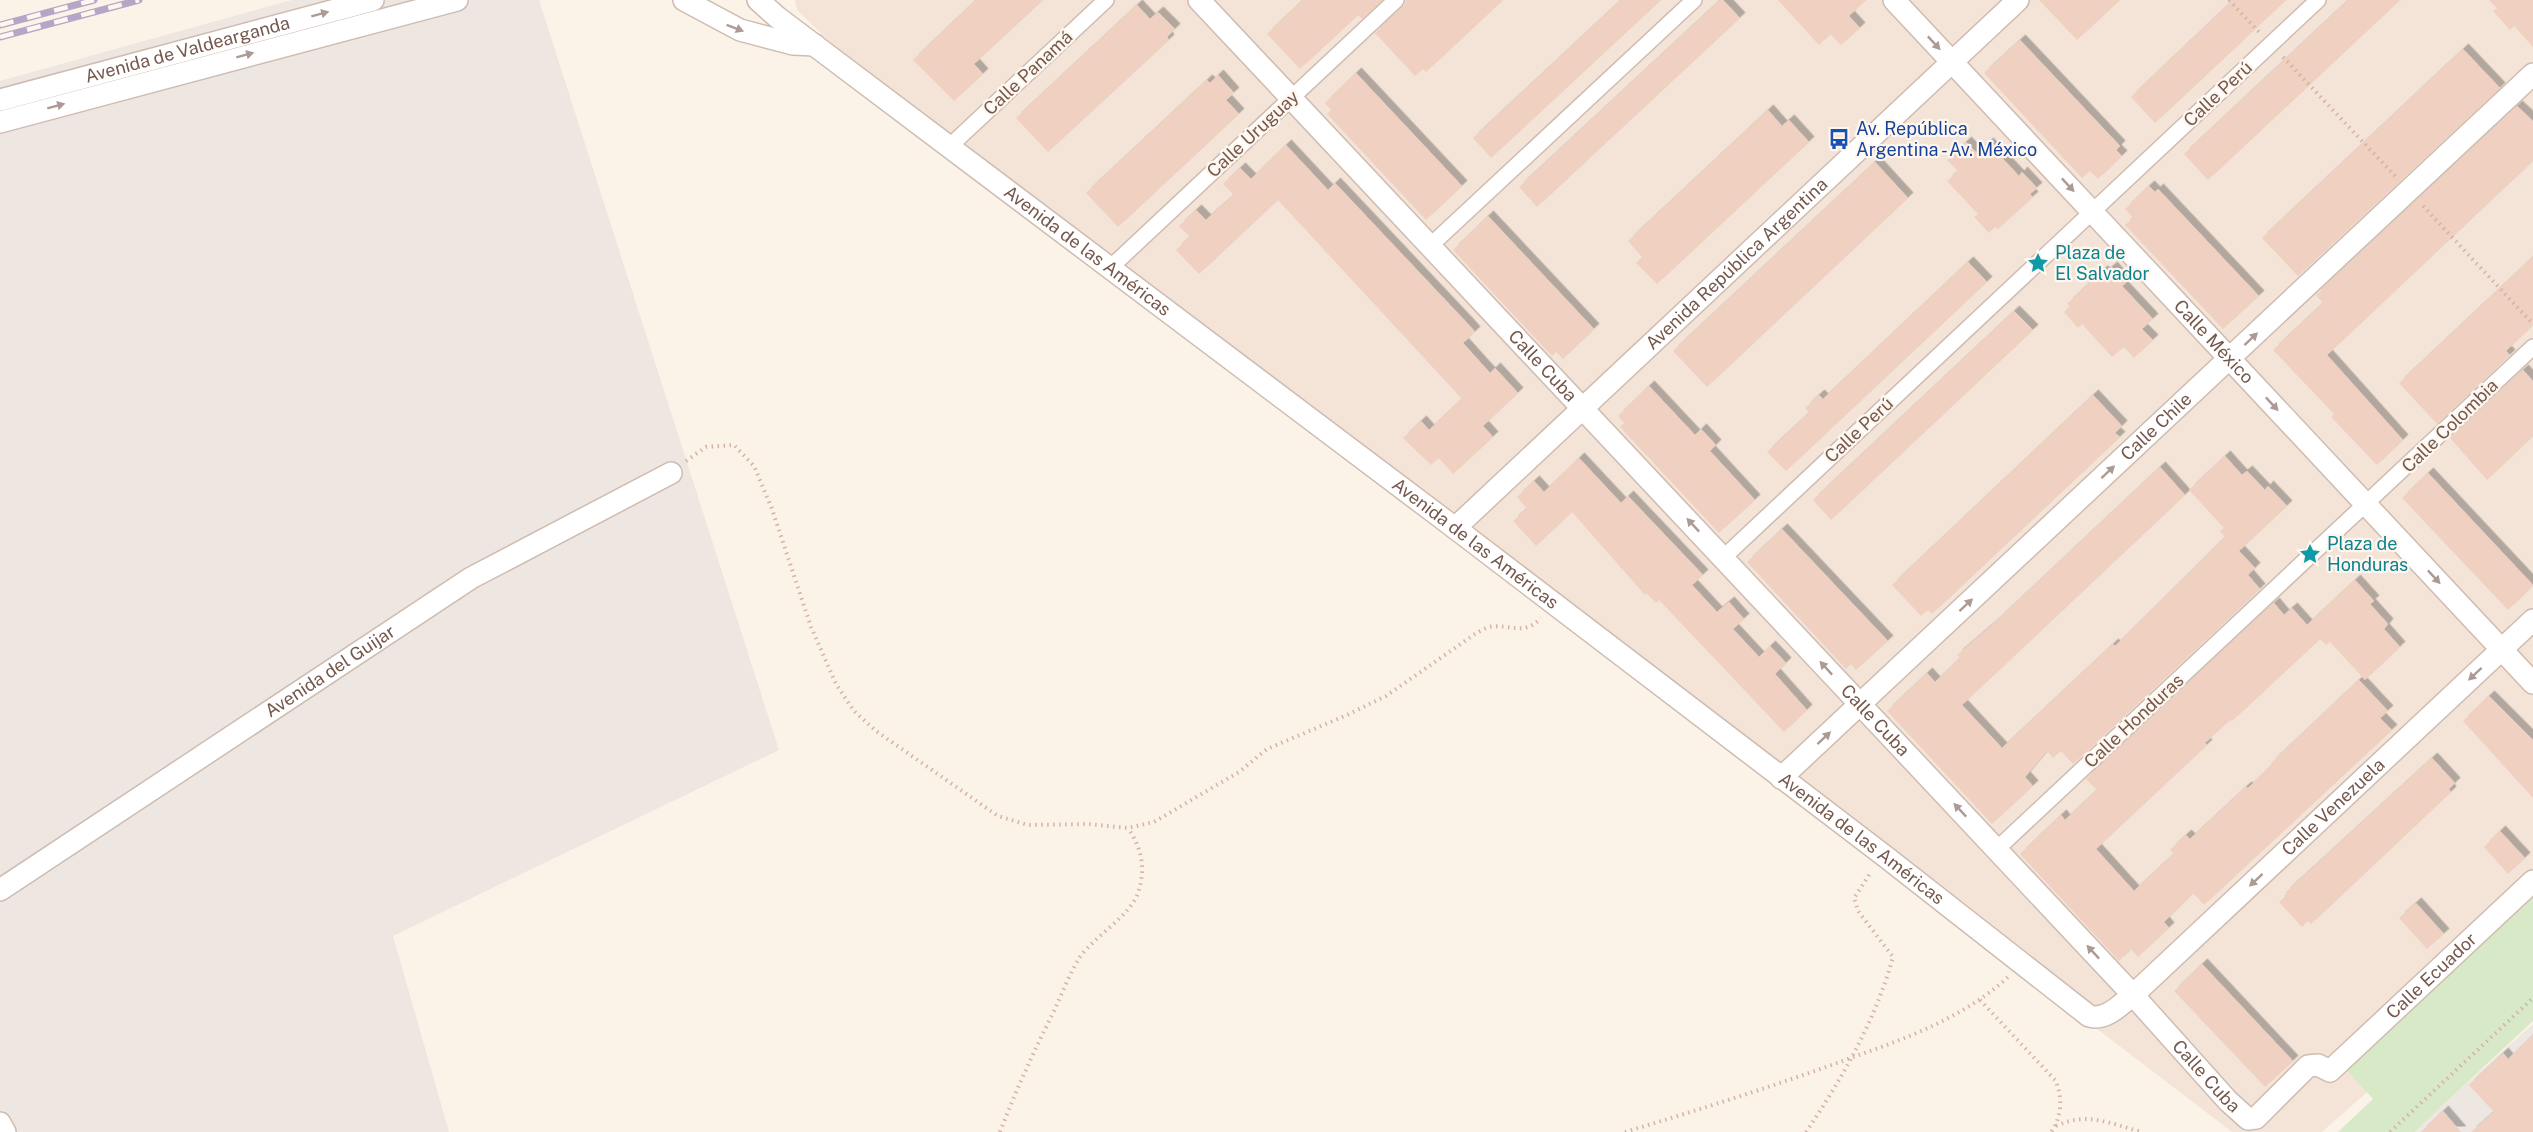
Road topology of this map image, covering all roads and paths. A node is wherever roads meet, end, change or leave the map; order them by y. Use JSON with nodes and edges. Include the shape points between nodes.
{"nodes":[{"id":1,"x":373,"y":0,"type":"edge"},
{"id":2,"x":457,"y":0,"type":"edge"},
{"id":3,"x":684,"y":0,"type":"edge"},
{"id":4,"x":758,"y":0,"type":"edge"},
{"id":5,"x":772,"y":0,"type":"edge"},
{"id":6,"x":1106,"y":0,"type":"edge"},
{"id":7,"x":1199,"y":0,"type":"edge"},
{"id":8,"x":1395,"y":0,"type":"edge"},
{"id":9,"x":1694,"y":0,"type":"edge"},
{"id":10,"x":1894,"y":0,"type":"edge"},
{"id":11,"x":2018,"y":0,"type":"edge"},
{"id":12,"x":2229,"y":0,"type":"edge"},
{"id":13,"x":2318,"y":0,"type":"edge"},
{"id":14,"x":786,"y":9,"type":"edge"},
{"id":15,"x":2271,"y":44,"type":"junction"},
{"id":16,"x":815,"y":45,"type":"junction"},
{"id":17,"x":1952,"y":62,"type":"junction"},
{"id":18,"x":2533,"y":74,"type":"edge"},
{"id":19,"x":1291,"y":98,"type":"junction"},
{"id":20,"x":0,"y":100,"type":"edge"},
{"id":21,"x":0,"y":122,"type":"edge"},
{"id":22,"x":950,"y":146,"type":"junction"},
{"id":23,"x":2409,"y":190,"type":"junction"},
{"id":24,"x":2093,"y":212,"type":"junction"},
{"id":25,"x":1430,"y":246,"type":"junction"},
{"id":26,"x":1110,"y":268,"type":"junction"},
{"id":27,"x":2533,"y":324,"type":"edge"},
{"id":28,"x":2533,"y":346,"type":"edge"},
{"id":29,"x":2229,"y":358,"type":"junction"},
{"id":30,"x":1582,"y":408,"type":"junction"},
{"id":31,"x":671,"y":472,"type":"joint"},
{"id":32,"x":2366,"y":505,"type":"junction"},
{"id":33,"x":1455,"y":528,"type":"junction"},
{"id":34,"x":1723,"y":558,"type":"junction"},
{"id":35,"x":1553,"y":604,"type":"junction"},
{"id":36,"x":2533,"y":620,"type":"edge"},
{"id":37,"x":2502,"y":650,"type":"junction"},
{"id":38,"x":2533,"y":683,"type":"edge"},
{"id":39,"x":1860,"y":704,"type":"junction"},
{"id":40,"x":1781,"y":778,"type":"junction"},
{"id":41,"x":1128,"y":828,"type":"junction"},
{"id":42,"x":1997,"y":849,"type":"junction"},
{"id":43,"x":1886,"y":857,"type":"junction"},
{"id":44,"x":2533,"y":882,"type":"edge"},
{"id":45,"x":0,"y":890,"type":"edge"},
{"id":46,"x":2023,"y":964,"type":"junction"},
{"id":47,"x":2133,"y":995,"type":"junction"},
{"id":48,"x":2533,"y":998,"type":"edge"},
{"id":49,"x":1980,"y":1000,"type":"junction"},
{"id":50,"x":1852,"y":1058,"type":"junction"},
{"id":51,"x":2330,"y":1071,"type":"joint"},
{"id":52,"x":0,"y":1124,"type":"edge"},
{"id":53,"x":2055,"y":1126,"type":"junction"},
{"id":54,"x":5,"y":1132,"type":"edge"},
{"id":55,"x":1000,"y":1132,"type":"edge"},
{"id":56,"x":1625,"y":1132,"type":"edge"},
{"id":57,"x":1806,"y":1132,"type":"edge"},
{"id":58,"x":2051,"y":1132,"type":"edge"},
{"id":59,"x":2142,"y":1132,"type":"edge"},
{"id":60,"x":2390,"y":1132,"type":"edge"}],
"edges":[{"from":20,"to":1,"type":"street","name":"Avenida de Valdearganda","one_way":true},
{"from":21,"to":2,"type":"street","one_way":true},
{"from":3,"to":16,"type":"street","one_way":true,"via":[[740,30],[794,44]]},
{"from":4,"to":16,"type":"street","name":"Avenida de las Américas"},
{"from":5,"to":14,"type":"street","name":"Avenida de las Américas"},
{"from":6,"to":22,"type":"street","name":"Calle Panamá"},
{"from":7,"to":19,"type":"street","name":"Calle Cuba"},
{"from":8,"to":19,"type":"street","name":"Calle Uruguay"},
{"from":9,"to":25,"type":"street"},
{"from":10,"to":17,"type":"street","name":"Calle México","one_way":true},
{"from":11,"to":17,"type":"street","name":"Avenida República Argentina"},
{"from":12,"to":15,"type":"path"},
{"from":13,"to":15,"type":"street","name":"Calle Perú"},
{"from":14,"to":16,"type":"street","name":"Avenida de las Américas"},
{"from":15,"to":23,"type":"path"},
{"from":15,"to":24,"type":"street","name":"Calle Perú"},
{"from":16,"to":22,"type":"street","name":"Avenida de las Américas"},
{"from":17,"to":24,"type":"street","name":"Calle México","one_way":true},
{"from":17,"to":30,"type":"street","name":"Avenida República Argentina"},
{"from":18,"to":23,"type":"street","name":"Calle Chile"},
{"from":19,"to":25,"type":"street","name":"Calle Cuba"},
{"from":19,"to":26,"type":"street","name":"Calle Uruguay"},
{"from":22,"to":26,"type":"street","name":"Avenida de las Américas"},
{"from":23,"to":27,"type":"path"},
{"from":29,"to":23,"type":"street","name":"Calle Chile","one_way":true},
{"from":24,"to":29,"type":"street","name":"Calle México"},
{"from":24,"to":34,"type":"street","name":"Calle Perú"},
{"from":25,"to":30,"type":"street","name":"Calle Cuba"},
{"from":26,"to":33,"type":"street","name":"Avenida de las Américas"},
{"from":28,"to":32,"type":"street","name":"Calle Colombia"},
{"from":29,"to":32,"type":"street","name":"Calle México","one_way":true},
{"from":39,"to":29,"type":"street","name":"Calle Chile","one_way":true},
{"from":30,"to":33,"type":"street","name":"Avenida República Argentina"},
{"from":34,"to":30,"type":"street","name":"Calle Cuba","one_way":true},
{"from":31,"to":41,"type":"path","via":[[706,447],[734,445],[754,466],[811,627],[836,684],[854,711],[876,731],[998,816],[1028,825]]},
{"from":31,"to":45,"type":"street","name":"Avenida del Guijar","via":[[471,578]]},
{"from":32,"to":37,"type":"street","name":"Calle México","one_way":true},
{"from":32,"to":42,"type":"street","name":"Calle Honduras"},
{"from":33,"to":35,"type":"street","name":"Avenida de las Américas"},
{"from":39,"to":34,"type":"street","name":"Calle Cuba","one_way":true},
{"from":35,"to":40,"type":"street","name":"Avenida de las Américas"},
{"from":35,"to":41,"type":"path","via":[[1534,626],[1489,627],[1386,696],[1267,749],[1239,772],[1154,822]]},
{"from":36,"to":37,"type":"street","name":"Calle Venezuela"},
{"from":37,"to":38,"type":"street","name":"Calle México"},
{"from":37,"to":47,"type":"street","name":"Calle Venezuela","one_way":true},
{"from":40,"to":39,"type":"street","name":"Calle Chile","one_way":true},
{"from":42,"to":39,"type":"street","name":"Calle Cuba","one_way":true},
{"from":40,"to":43,"type":"street","name":"Avenida de las Américas"},
{"from":41,"to":55,"type":"path","via":[[1140,845],[1138,894],[1079,959]]},
{"from":47,"to":42,"type":"street","name":"Calle Cuba","one_way":true},
{"from":43,"to":46,"type":"street","name":"Avenida de las Américas"},
{"from":43,"to":50,"type":"path","via":[[1868,875],[1854,898],[1858,911],[1893,957]]},
{"from":44,"to":51,"type":"street","name":"Calle Ecuador"},
{"from":46,"to":47,"type":"street","name":"Avenida de las Américas","via":[[2080,1011],[2097,1018]]},
{"from":46,"to":49,"type":"path"},
{"from":47,"to":51,"type":"street","name":"Calle Cuba","via":[[2248,1119],[2256,1118],[2308,1066],[2318,1065]]},
{"from":48,"to":60,"type":"path"},
{"from":49,"to":50,"type":"path","via":[[1907,1038]]},
{"from":49,"to":53,"type":"path","via":[[2055,1080],[2061,1092]]},
{"from":50,"to":56,"type":"path"},
{"from":50,"to":57,"type":"path"},
{"from":52,"to":54,"type":"street"},
{"from":53,"to":58,"type":"path"},
{"from":53,"to":59,"type":"path","via":[[2084,1117]]}]}
